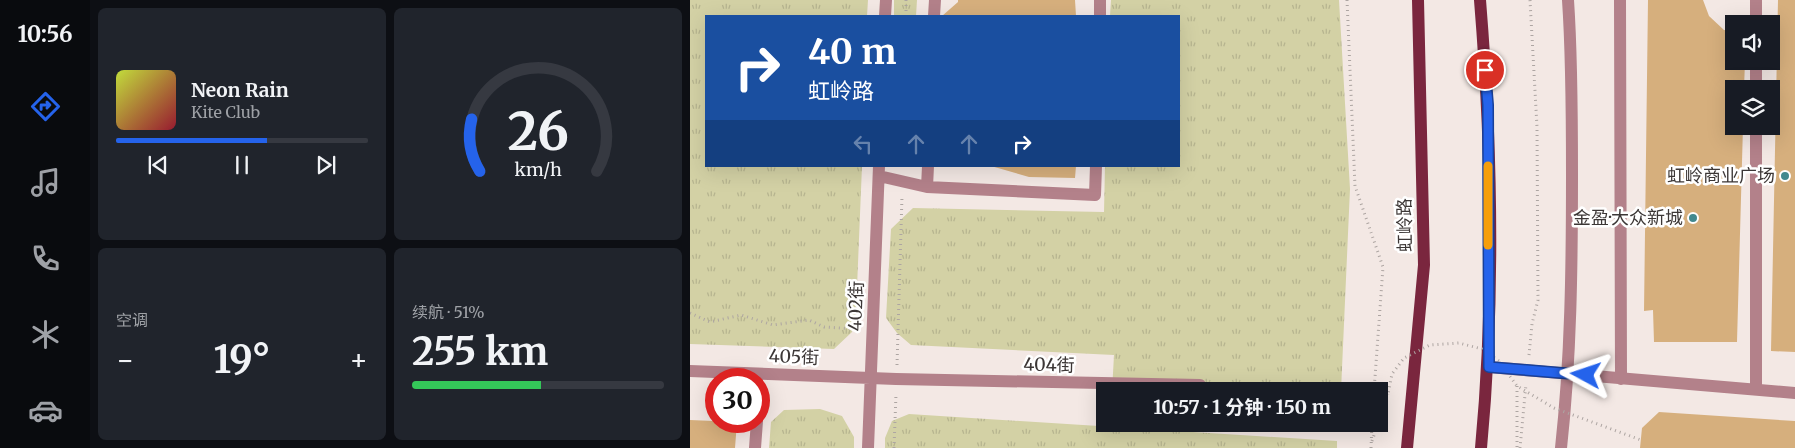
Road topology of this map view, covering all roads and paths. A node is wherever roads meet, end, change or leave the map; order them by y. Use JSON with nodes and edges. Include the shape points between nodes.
{"nodes":[{"id":1,"x":886,"y":0,"type":"edge"},
{"id":2,"x":906,"y":0,"type":"edge"},
{"id":3,"x":935,"y":0,"type":"edge"},
{"id":4,"x":1100,"y":0,"type":"edge"},
{"id":5,"x":1347,"y":0,"type":"edge"},
{"id":6,"x":1418,"y":0,"type":"edge"},
{"id":7,"x":1480,"y":0,"type":"edge"},
{"id":8,"x":1530,"y":0,"type":"edge"},
{"id":9,"x":1568,"y":0,"type":"edge"},
{"id":10,"x":1620,"y":0,"type":"edge"},
{"id":11,"x":1756,"y":0,"type":"edge"},
{"id":12,"x":885,"y":15,"type":"edge"},
{"id":13,"x":906,"y":15,"type":"edge"},
{"id":14,"x":934,"y":15,"type":"edge"},
{"id":15,"x":1100,"y":15,"type":"edge"},
{"id":16,"x":1756,"y":15,"type":"edge"},
{"id":17,"x":1756,"y":135,"type":"edge"},
{"id":18,"x":928,"y":167,"type":"edge"},
{"id":19,"x":1096,"y":167,"type":"edge"},
{"id":20,"x":879,"y":171,"type":"edge"},
{"id":21,"x":902,"y":181,"type":"junction"},
{"id":22,"x":927,"y":187,"type":"junction"},
{"id":23,"x":690,"y":314,"type":"edge"},
{"id":24,"x":872,"y":330,"type":"junction"},
{"id":25,"x":1489,"y":367,"type":"junction"},
{"id":26,"x":690,"y":371,"type":"edge"},
{"id":27,"x":1527,"y":371,"type":"junction"},
{"id":28,"x":705,"y":372,"type":"edge"},
{"id":29,"x":1569,"y":373,"type":"junction"},
{"id":30,"x":770,"y":376,"type":"edge"},
{"id":31,"x":870,"y":378,"type":"junction"},
{"id":32,"x":896,"y":379,"type":"junction"},
{"id":33,"x":1621,"y":379,"type":"junction"},
{"id":34,"x":1375,"y":382,"type":"edge"},
{"id":35,"x":1096,"y":383,"type":"edge"},
{"id":36,"x":1517,"y":386,"type":"junction"},
{"id":37,"x":1756,"y":389,"type":"junction"},
{"id":38,"x":1795,"y":393,"type":"edge"},
{"id":39,"x":1388,"y":394,"type":"edge"},
{"id":40,"x":1372,"y":432,"type":"edge"},
{"id":41,"x":1376,"y":432,"type":"edge"},
{"id":42,"x":757,"y":433,"type":"edge"},
{"id":43,"x":1641,"y":440,"type":"dead end"},
{"id":44,"x":1371,"y":447,"type":"edge"},
{"id":45,"x":756,"y":448,"type":"edge"},
{"id":46,"x":868,"y":448,"type":"edge"},
{"id":47,"x":894,"y":448,"type":"edge"},
{"id":48,"x":1406,"y":448,"type":"edge"},
{"id":49,"x":1481,"y":448,"type":"edge"},
{"id":50,"x":1518,"y":448,"type":"edge"},
{"id":51,"x":1561,"y":448,"type":"edge"}],
"edges":[{"from":1,"to":12,"type":"street"},
{"from":2,"to":13,"type":"path"},
{"from":3,"to":14,"type":"street"},
{"from":4,"to":15,"type":"street"},
{"from":5,"to":34,"type":"path","via":[[1355,186],[1383,267]]},
{"from":6,"to":48,"type":"main road","name":"虹岭路","via":[[1424,265]]},
{"from":7,"to":25,"type":"main road","via":[[1488,105]]},
{"from":8,"to":27,"type":"path","via":[[1537,127],[1538,300]]},
{"from":9,"to":29,"type":"street","via":[[1572,222]]},
{"from":10,"to":33,"type":"street"},
{"from":11,"to":16,"type":"street"},
{"from":17,"to":37,"type":"street"},
{"from":18,"to":22,"type":"street"},
{"from":19,"to":22,"type":"street","via":[[1095,195]]},
{"from":20,"to":21,"type":"street"},
{"from":20,"to":24,"type":"street","name":"402街"},
{"from":21,"to":22,"type":"street"},
{"from":21,"to":32,"type":"path"},
{"from":23,"to":24,"type":"path","via":[[710,322],[741,315],[773,325],[809,320],[824,327]]},
{"from":24,"to":31,"type":"street","name":"402街"},
{"from":25,"to":27,"type":"street"},
{"from":25,"to":49,"type":"main road"},
{"from":26,"to":28,"type":"street","name":"405街"},
{"from":27,"to":29,"type":"street"},
{"from":27,"to":50,"type":"path"},
{"from":29,"to":33,"type":"street"},
{"from":29,"to":51,"type":"street"},
{"from":30,"to":31,"type":"street","name":"405街"},
{"from":31,"to":32,"type":"street","name":"405街"},
{"from":31,"to":46,"type":"street","name":"402街"},
{"from":32,"to":35,"type":"street","name":"404街"},
{"from":32,"to":47,"type":"path"},
{"from":33,"to":37,"type":"street"},
{"from":36,"to":39,"type":"path","bridge":true,"via":[[1499,361],[1482,349],[1459,342],[1430,345],[1404,358],[1392,374]]},
{"from":36,"to":43,"type":"path","bridge":true,"via":[[1554,408]]},
{"from":36,"to":50,"type":"path"},
{"from":37,"to":38,"type":"street"},
{"from":40,"to":44,"type":"path"},
{"from":41,"to":44,"type":"path"},
{"from":42,"to":45,"type":"street"}]}
